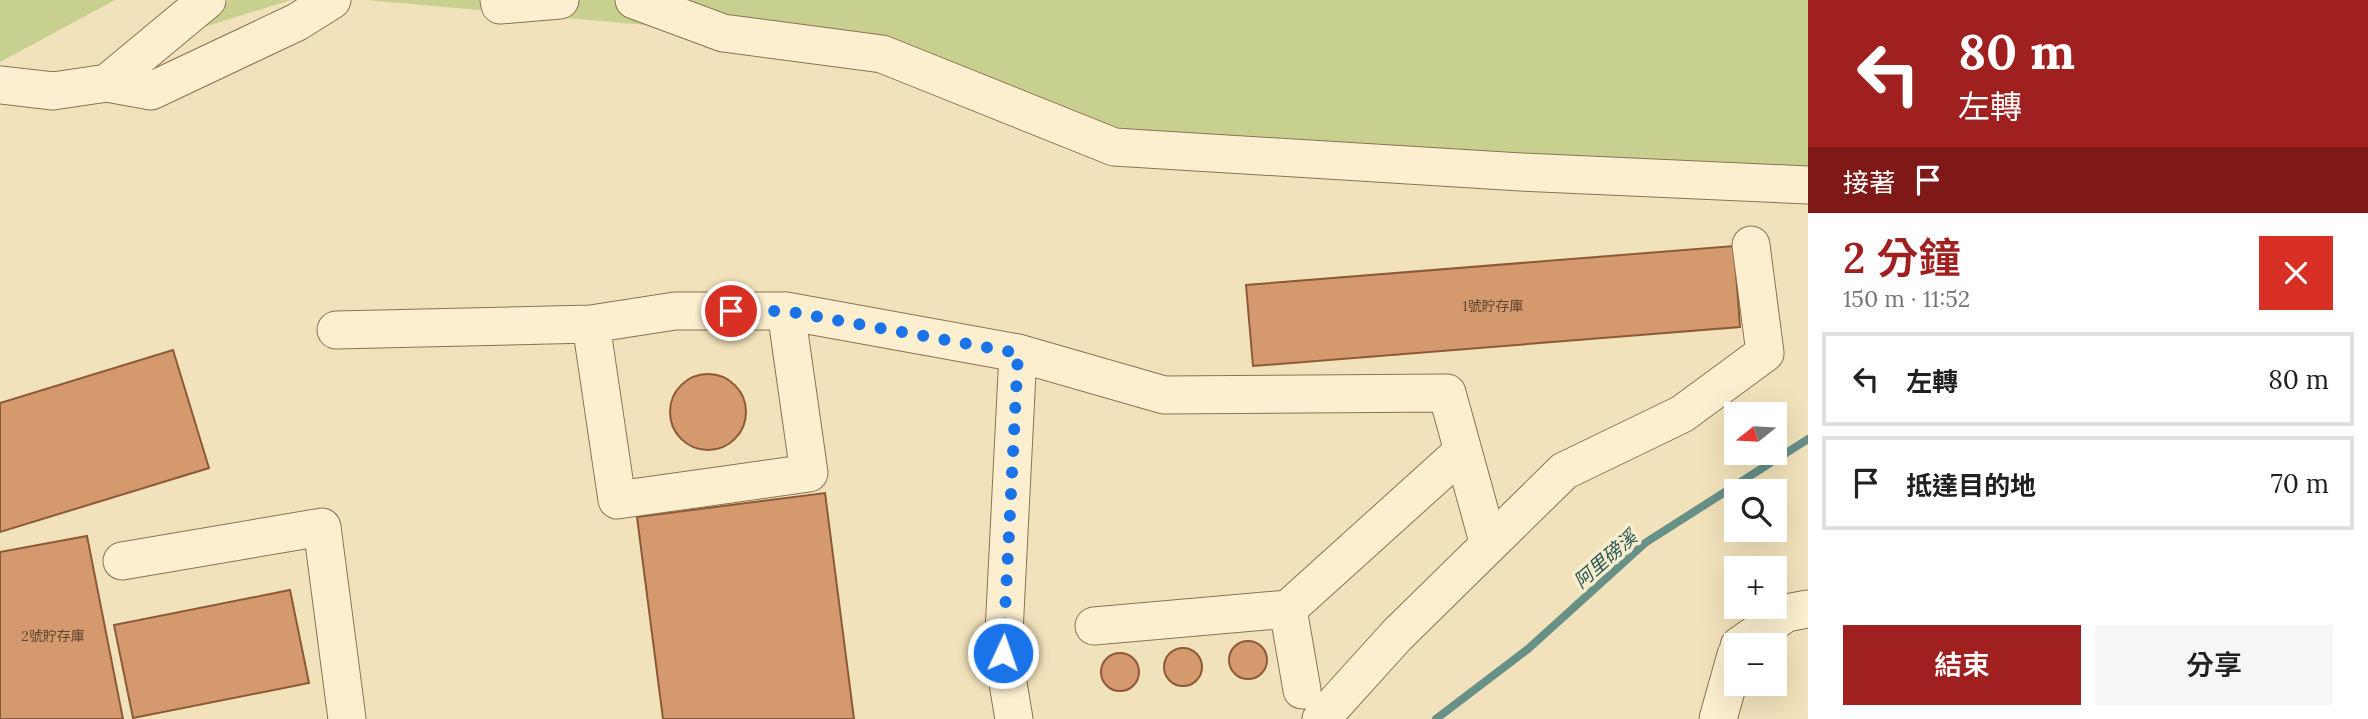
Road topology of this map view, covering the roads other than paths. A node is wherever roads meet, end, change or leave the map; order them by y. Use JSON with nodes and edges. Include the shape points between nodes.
{"nodes":[{"id":1,"x":207,"y":0,"type":"edge"},
{"id":2,"x":332,"y":0,"type":"edge"},
{"id":3,"x":499,"y":0,"type":"edge"},
{"id":4,"x":559,"y":0,"type":"edge"},
{"id":5,"x":634,"y":0,"type":"edge"},
{"id":6,"x":107,"y":83,"type":"junction"},
{"id":7,"x":0,"y":85,"type":"edge"},
{"id":8,"x":1808,"y":185,"type":"edge"},
{"id":9,"x":1751,"y":244,"type":"dead end"},
{"id":10,"x":786,"y":311,"type":"junction"},
{"id":11,"x":592,"y":324,"type":"junction"},
{"id":12,"x":336,"y":330,"type":"dead end"},
{"id":13,"x":1018,"y":353,"type":"junction"},
{"id":14,"x":1463,"y":451,"type":"junction"},
{"id":15,"x":1489,"y":544,"type":"junction"},
{"id":16,"x":122,"y":561,"type":"dead end"},
{"id":17,"x":1288,"y":609,"type":"junction"},
{"id":18,"x":1808,"y":609,"type":"edge"},
{"id":19,"x":1094,"y":626,"type":"dead end"},
{"id":20,"x":1758,"y":633,"type":"edge"},
{"id":21,"x":1724,"y":696,"type":"edge"},
{"id":22,"x":1312,"y":705,"type":"edge"},
{"id":23,"x":347,"y":719,"type":"edge"},
{"id":24,"x":1014,"y":719,"type":"edge"},
{"id":25,"x":1718,"y":719,"type":"edge"}],
"edges":[{"from":1,"to":6,"type":"lane"},
{"from":2,"to":6,"type":"lane","via":[[297,22],[151,91]]},
{"from":3,"to":4,"type":"lane","via":[[500,5]]},
{"from":5,"to":8,"type":"lane","via":[[723,33],[882,54],[1114,147]]},
{"from":6,"to":7,"type":"lane","via":[[53,91]]},
{"from":9,"to":15,"type":"lane","via":[[1765,353],[1682,414],[1564,471]]},
{"from":10,"to":11,"type":"lane","via":[[676,311]]},
{"from":10,"to":11,"type":"lane","via":[[809,473],[617,500]]},
{"from":10,"to":13,"type":"lane"},
{"from":11,"to":12,"type":"lane"},
{"from":13,"to":14,"type":"lane","via":[[1164,394],[1447,393]]},
{"from":13,"to":24,"type":"lane","via":[[1003,653]]},
{"from":14,"to":15,"type":"lane"},
{"from":14,"to":17,"type":"lane"},
{"from":15,"to":22,"type":"lane","via":[[1398,635]]},
{"from":16,"to":23,"type":"lane","via":[[322,527]]},
{"from":17,"to":19,"type":"lane"},
{"from":17,"to":22,"type":"lane"},
{"from":18,"to":20,"type":"lane","via":[[1786,613]]},
{"from":21,"to":25,"type":"lane"}]}
